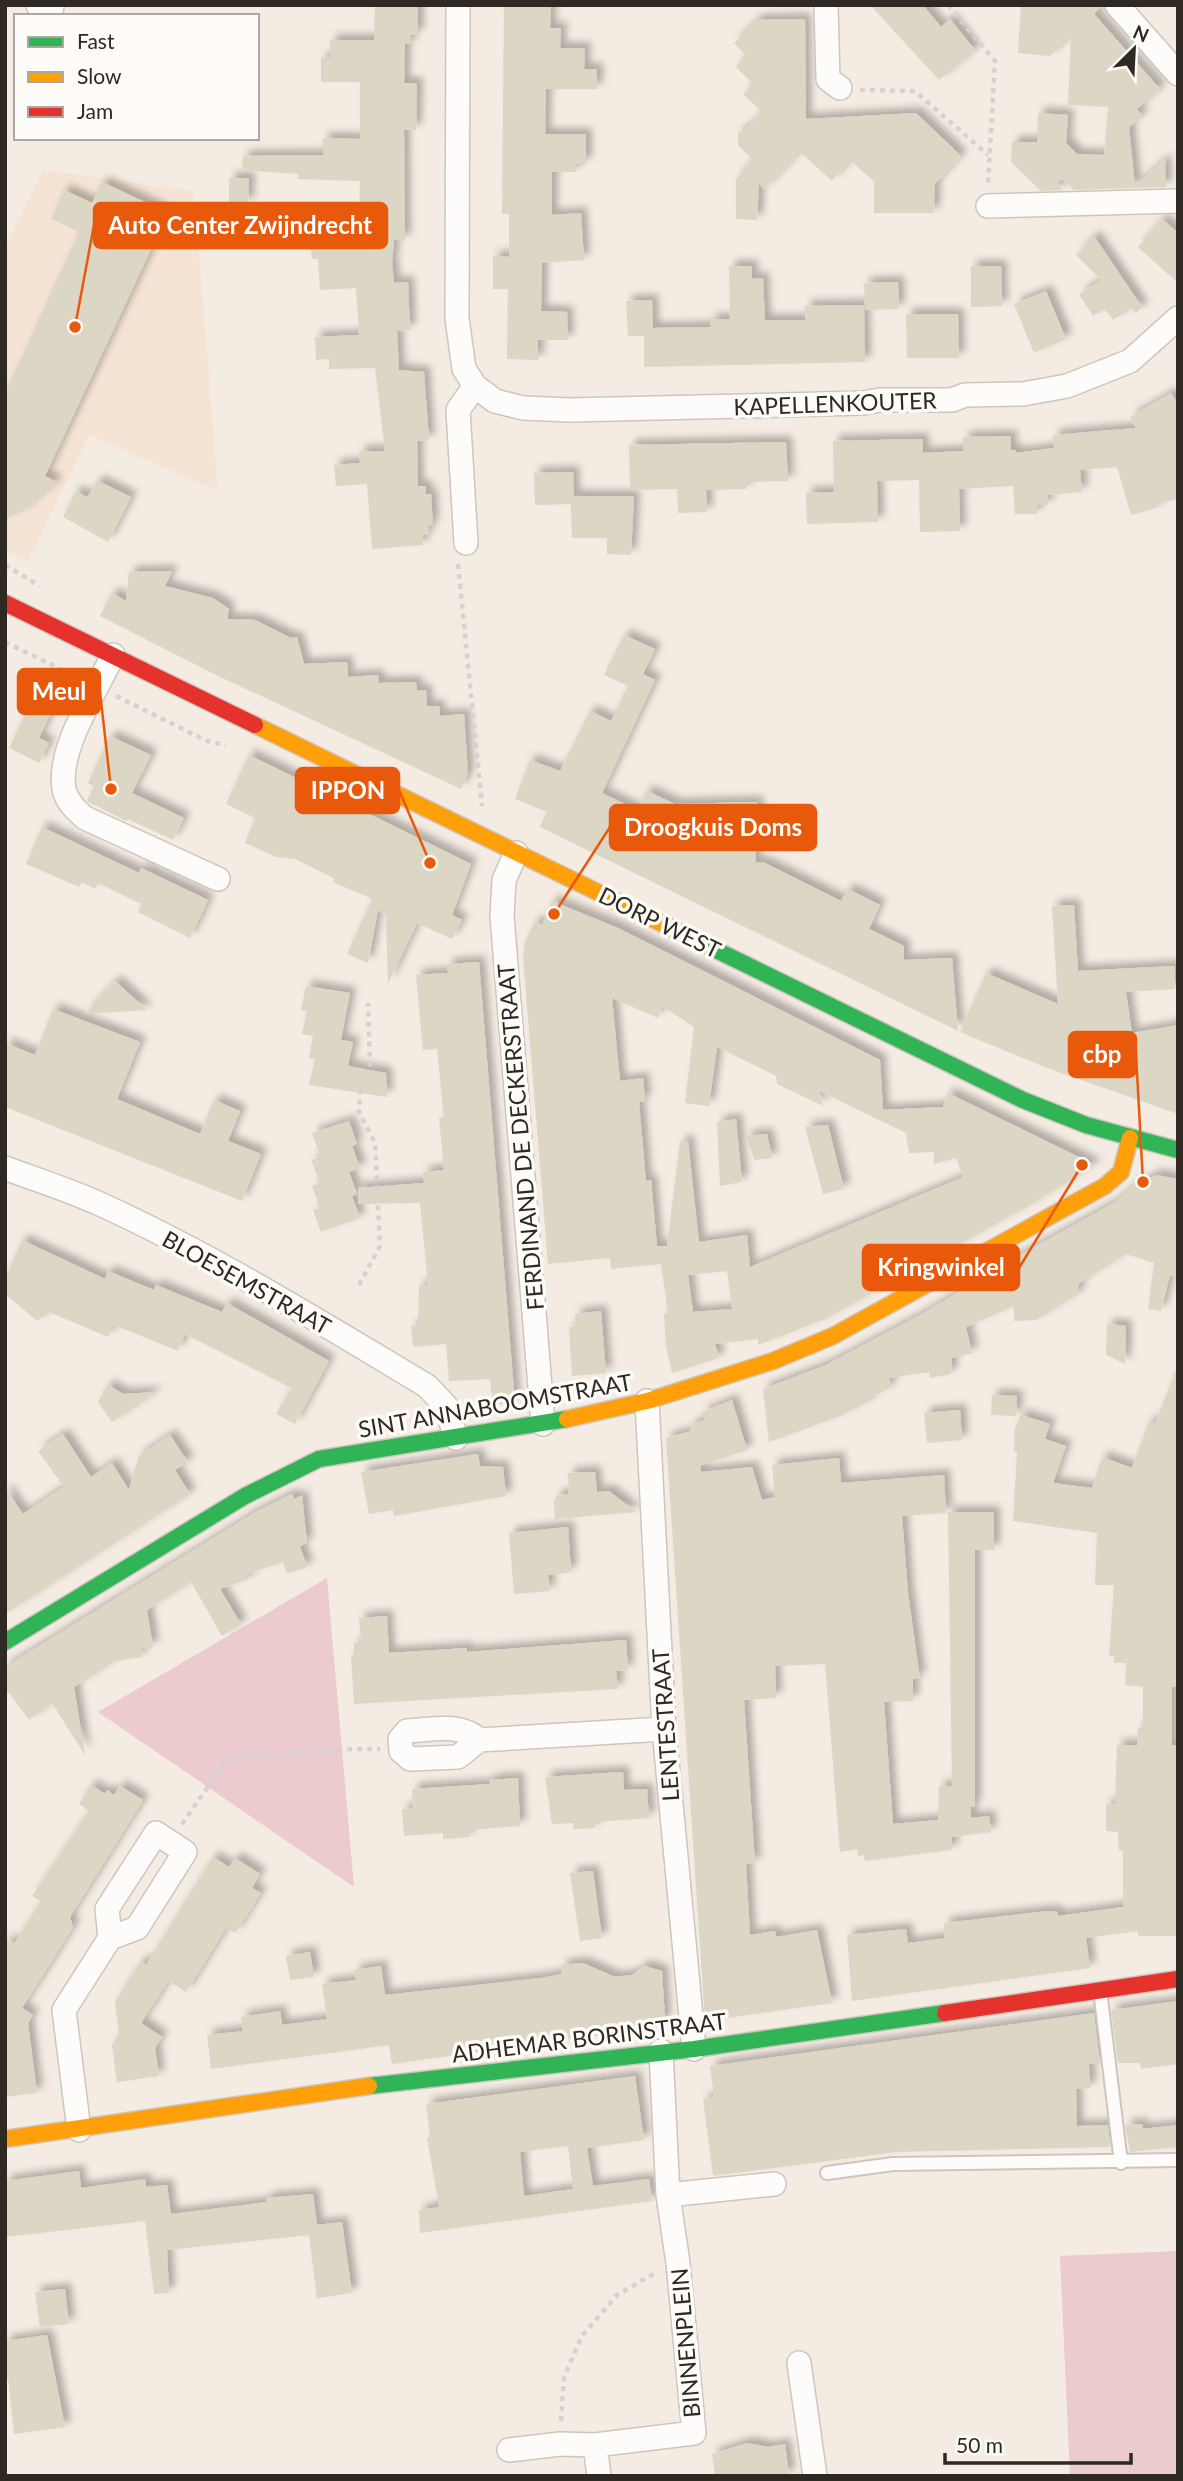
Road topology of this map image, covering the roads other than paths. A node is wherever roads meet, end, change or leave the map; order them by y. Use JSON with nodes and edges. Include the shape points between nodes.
{"nodes":[{"id":1,"x":458,"y":5,"type":"edge"},
{"id":2,"x":826,"y":5,"type":"edge"},
{"id":3,"x":1117,"y":5,"type":"edge"},
{"id":4,"x":1178,"y":74,"type":"edge"},
{"id":5,"x":840,"y":88,"type":"road end"},
{"id":6,"x":1178,"y":201,"type":"edge"},
{"id":7,"x":988,"y":206,"type":"road end"},
{"id":8,"x":1178,"y":318,"type":"edge"},
{"id":9,"x":475,"y":386,"type":"junction"},
{"id":10,"x":466,"y":543,"type":"road end"},
{"id":11,"x":5,"y":603,"type":"edge"},
{"id":12,"x":113,"y":656,"type":"junction"},
{"id":13,"x":516,"y":853,"type":"junction"},
{"id":14,"x":218,"y":879,"type":"dead end"},
{"id":15,"x":1130,"y":1138,"type":"junction"},
{"id":16,"x":1178,"y":1150,"type":"edge"},
{"id":17,"x":5,"y":1168,"type":"edge"},
{"id":18,"x":647,"y":1401,"type":"junction"},
{"id":19,"x":543,"y":1424,"type":"junction"},
{"id":20,"x":456,"y":1438,"type":"junction"},
{"id":21,"x":5,"y":1642,"type":"edge"},
{"id":22,"x":664,"y":1729,"type":"junction"},
{"id":23,"x":404,"y":1757,"type":"road end"},
{"id":24,"x":110,"y":1938,"type":"junction"},
{"id":25,"x":1178,"y":1979,"type":"edge"},
{"id":26,"x":1100,"y":1990,"type":"junction"},
{"id":27,"x":694,"y":2049,"type":"junction"},
{"id":28,"x":661,"y":2051,"type":"junction"},
{"id":29,"x":79,"y":2130,"type":"junction"},
{"id":30,"x":5,"y":2139,"type":"edge"},
{"id":31,"x":1178,"y":2160,"type":"edge"},
{"id":32,"x":1121,"y":2164,"type":"junction"},
{"id":33,"x":827,"y":2173,"type":"dead end"},
{"id":34,"x":774,"y":2184,"type":"dead end"},
{"id":35,"x":668,"y":2195,"type":"junction"},
{"id":36,"x":799,"y":2363,"type":"dead end"},
{"id":37,"x":595,"y":2445,"type":"junction"},
{"id":38,"x":509,"y":2450,"type":"dead end"},
{"id":39,"x":599,"y":2476,"type":"edge"},
{"id":40,"x":815,"y":2476,"type":"edge"}],
"edges":[{"from":1,"to":9,"type":"street","via":[[457,318],[464,369]]},
{"from":2,"to":5,"type":"street","via":[[828,79]]},
{"from":3,"to":4,"type":"street"},
{"from":6,"to":7,"type":"street"},
{"from":8,"to":9,"type":"street","name":"KAPELLENKOUTER","via":[[1119,366],[1067,386],[1023,394],[570,410],[523,408],[495,401]]},
{"from":9,"to":10,"type":"street","via":[[458,410]]},
{"from":11,"to":12,"type":"street","name":"DORP WEST"},
{"from":12,"to":13,"type":"street","name":"DORP WEST"},
{"from":12,"to":14,"type":"street","via":[[70,743],[63,775],[66,794],[85,818]]},
{"from":13,"to":15,"type":"street","name":"DORP WEST","via":[[1023,1100]]},
{"from":13,"to":19,"type":"street","name":"FERDINAND DE DECKERSTRAAT","via":[[504,880],[502,916]]},
{"from":15,"to":16,"type":"street","name":"DORP WEST"},
{"from":15,"to":18,"type":"street","name":"SINT ANNABOOMSTRAAT","via":[[1121,1172],[1105,1186],[833,1336],[773,1361]]},
{"from":17,"to":20,"type":"street","name":"BLOESEMSTRAAT","via":[[99,1203],[170,1239],[406,1373],[446,1406]]},
{"from":18,"to":19,"type":"street","name":"SINT ANNABOOMSTRAAT"},
{"from":18,"to":22,"type":"street","name":"LENTESTRAAT"},
{"from":19,"to":20,"type":"street","name":"SINT ANNABOOMSTRAAT"},
{"from":20,"to":21,"type":"street","name":"SINT ANNABOOMSTRAAT","via":[[319,1459],[245,1496]]},
{"from":22,"to":23,"type":"street","via":[[479,1740],[459,1729],[407,1731],[400,1739]]},
{"from":22,"to":27,"type":"street","name":"LENTESTRAAT"},
{"from":24,"to":24,"type":"street","via":[[136,1928],[185,1852],[156,1833],[107,1909]]},
{"from":24,"to":29,"type":"street","via":[[64,2010]]},
{"from":25,"to":26,"type":"street","name":"ADHEMAR BORINSTRAAT"},
{"from":26,"to":27,"type":"street","name":"ADHEMAR BORINSTRAAT"},
{"from":26,"to":32,"type":"lane"},
{"from":27,"to":28,"type":"street","name":"ADHEMAR BORINSTRAAT"},
{"from":28,"to":29,"type":"street","name":"ADHEMAR BORINSTRAAT","via":[[383,2084]]},
{"from":28,"to":35,"type":"street","name":"BINNENPLEIN"},
{"from":29,"to":30,"type":"street","name":"ADHEMAR BORINSTRAAT"},
{"from":31,"to":32,"type":"lane"},
{"from":32,"to":33,"type":"lane","via":[[894,2164]]},
{"from":34,"to":35,"type":"street"},
{"from":35,"to":37,"type":"street","name":"BINNENPLEIN","via":[[694,2433]]},
{"from":36,"to":40,"type":"street"},
{"from":37,"to":38,"type":"street"},
{"from":37,"to":39,"type":"street"}]}
